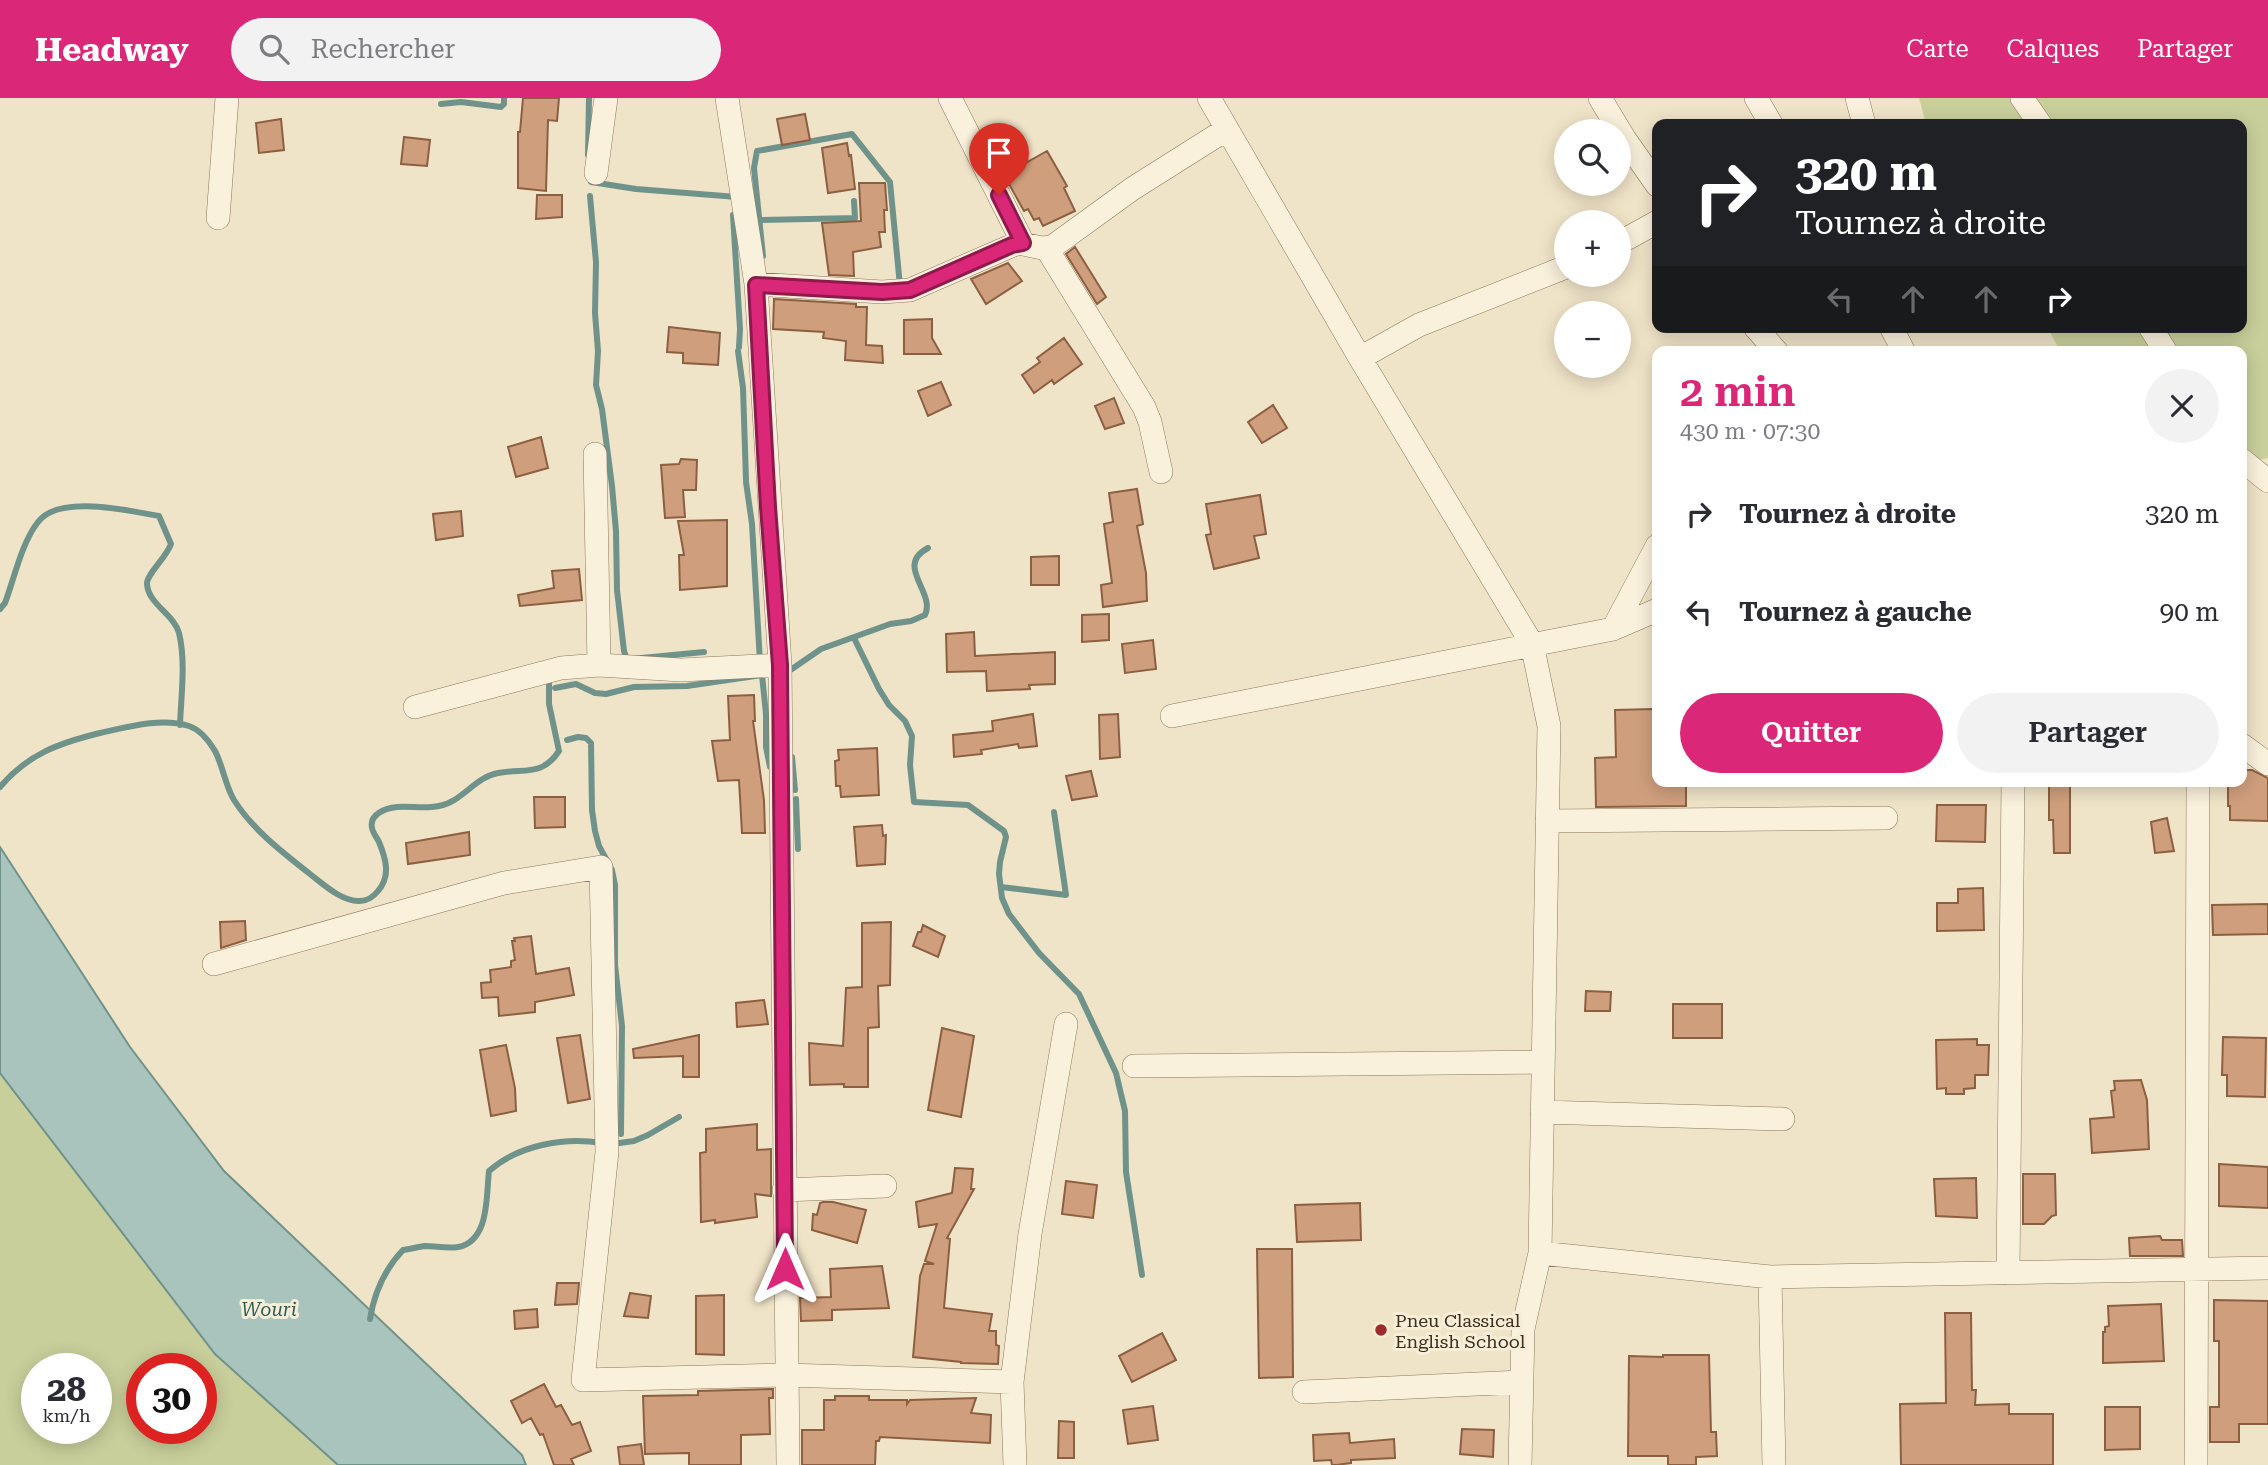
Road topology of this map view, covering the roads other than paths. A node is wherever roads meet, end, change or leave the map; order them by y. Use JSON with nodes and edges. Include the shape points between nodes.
{"nodes":[{"id":1,"x":227,"y":98,"type":"edge"},
{"id":2,"x":606,"y":98,"type":"edge"},
{"id":3,"x":727,"y":98,"type":"edge"},
{"id":4,"x":950,"y":98,"type":"edge"},
{"id":5,"x":1209,"y":98,"type":"edge"},
{"id":6,"x":1600,"y":98,"type":"edge"},
{"id":7,"x":1756,"y":98,"type":"edge"},
{"id":8,"x":1857,"y":98,"type":"edge"},
{"id":9,"x":2022,"y":98,"type":"edge"},
{"id":10,"x":1768,"y":119,"type":"edge"},
{"id":11,"x":1863,"y":119,"type":"edge"},
{"id":12,"x":2037,"y":119,"type":"edge"},
{"id":13,"x":1227,"y":129,"type":"junction"},
{"id":14,"x":596,"y":173,"type":"dead end"},
{"id":15,"x":1652,"y":178,"type":"edge"},
{"id":16,"x":218,"y":218,"type":"dead end"},
{"id":17,"x":1652,"y":225,"type":"edge"},
{"id":18,"x":1631,"y":236,"type":"edge"},
{"id":19,"x":1023,"y":243,"type":"junction"},
{"id":20,"x":1047,"y":248,"type":"junction"},
{"id":21,"x":1554,"y":272,"type":"edge"},
{"id":22,"x":756,"y":285,"type":"junction"},
{"id":23,"x":1360,"y":358,"type":"junction"},
{"id":24,"x":596,"y":454,"type":"dead end"},
{"id":25,"x":2247,"y":464,"type":"edge"},
{"id":26,"x":1161,"y":472,"type":"dead end"},
{"id":27,"x":2268,"y":481,"type":"edge"},
{"id":28,"x":1652,"y":555,"type":"edge"},
{"id":29,"x":1652,"y":612,"type":"edge"},
{"id":30,"x":1613,"y":629,"type":"junction"},
{"id":31,"x":1532,"y":644,"type":"junction"},
{"id":32,"x":599,"y":665,"type":"junction"},
{"id":33,"x":780,"y":665,"type":"junction"},
{"id":34,"x":415,"y":707,"type":"dead end"},
{"id":35,"x":1172,"y":716,"type":"dead end"},
{"id":36,"x":2247,"y":749,"type":"edge"},
{"id":37,"x":2268,"y":764,"type":"edge"},
{"id":38,"x":2013,"y":787,"type":"edge"},
{"id":39,"x":2198,"y":787,"type":"edge"},
{"id":40,"x":1886,"y":818,"type":"dead end"},
{"id":41,"x":1547,"y":821,"type":"junction"},
{"id":42,"x":214,"y":964,"type":"dead end"},
{"id":43,"x":1066,"y":1024,"type":"dead end"},
{"id":44,"x":1543,"y":1062,"type":"junction"},
{"id":45,"x":1134,"y":1066,"type":"dead end"},
{"id":46,"x":1542,"y":1112,"type":"junction"},
{"id":47,"x":1783,"y":1119,"type":"dead end"},
{"id":48,"x":885,"y":1186,"type":"dead end"},
{"id":49,"x":784,"y":1189,"type":"junction"},
{"id":50,"x":1540,"y":1253,"type":"junction"},
{"id":51,"x":2268,"y":1268,"type":"edge"},
{"id":52,"x":2196,"y":1270,"type":"junction"},
{"id":53,"x":2008,"y":1273,"type":"junction"},
{"id":54,"x":1770,"y":1277,"type":"junction"},
{"id":55,"x":786,"y":1375,"type":"junction"},
{"id":56,"x":1012,"y":1382,"type":"junction"},
{"id":57,"x":1521,"y":1382,"type":"junction"},
{"id":58,"x":1304,"y":1392,"type":"dead end"},
{"id":59,"x":788,"y":1465,"type":"edge"},
{"id":60,"x":1015,"y":1465,"type":"edge"},
{"id":61,"x":1520,"y":1465,"type":"edge"},
{"id":62,"x":1774,"y":1465,"type":"edge"},
{"id":63,"x":2196,"y":1465,"type":"edge"}],
"edges":[{"from":1,"to":16,"type":"street"},
{"from":2,"to":14,"type":"street"},
{"from":3,"to":22,"type":"street"},
{"from":4,"to":19,"type":"street"},
{"from":5,"to":13,"type":"street"},
{"from":6,"to":15,"type":"street"},
{"from":7,"to":10,"type":"street"},
{"from":8,"to":11,"type":"street"},
{"from":9,"to":12,"type":"street"},
{"from":13,"to":20,"type":"street"},
{"from":13,"to":23,"type":"street"},
{"from":17,"to":18,"type":"street"},
{"from":19,"to":20,"type":"street"},
{"from":19,"to":22,"type":"street","via":[[910,290]]},
{"from":20,"to":26,"type":"street","via":[[1144,407]]},
{"from":21,"to":23,"type":"street","via":[[1419,325]]},
{"from":22,"to":33,"type":"street"},
{"from":23,"to":31,"type":"street"},
{"from":24,"to":32,"type":"street"},
{"from":25,"to":27,"type":"street"},
{"from":28,"to":30,"type":"street"},
{"from":29,"to":30,"type":"street"},
{"from":30,"to":31,"type":"street"},
{"from":31,"to":35,"type":"street"},
{"from":31,"to":41,"type":"street","via":[[1549,726]]},
{"from":32,"to":33,"type":"street","via":[[681,670]]},
{"from":32,"to":34,"type":"street","via":[[561,668]]},
{"from":33,"to":49,"type":"street"},
{"from":36,"to":37,"type":"street"},
{"from":38,"to":53,"type":"street"},
{"from":39,"to":52,"type":"street"},
{"from":40,"to":41,"type":"street"},
{"from":41,"to":44,"type":"street"},
{"from":42,"to":55,"type":"street","via":[[504,883],[601,867],[607,1152],[583,1380]]},
{"from":43,"to":56,"type":"street","via":[[1030,1234]]},
{"from":44,"to":45,"type":"street"},
{"from":44,"to":46,"type":"street"},
{"from":46,"to":47,"type":"street"},
{"from":46,"to":50,"type":"street"},
{"from":48,"to":49,"type":"street"},
{"from":49,"to":55,"type":"street"},
{"from":50,"to":54,"type":"street"},
{"from":50,"to":57,"type":"street","via":[[1522,1329]]},
{"from":51,"to":52,"type":"street"},
{"from":52,"to":53,"type":"street"},
{"from":52,"to":63,"type":"street"},
{"from":53,"to":54,"type":"street"},
{"from":54,"to":62,"type":"street"},
{"from":55,"to":56,"type":"street"},
{"from":55,"to":59,"type":"street"},
{"from":56,"to":60,"type":"street"},
{"from":57,"to":58,"type":"street"},
{"from":57,"to":61,"type":"street"}]}
